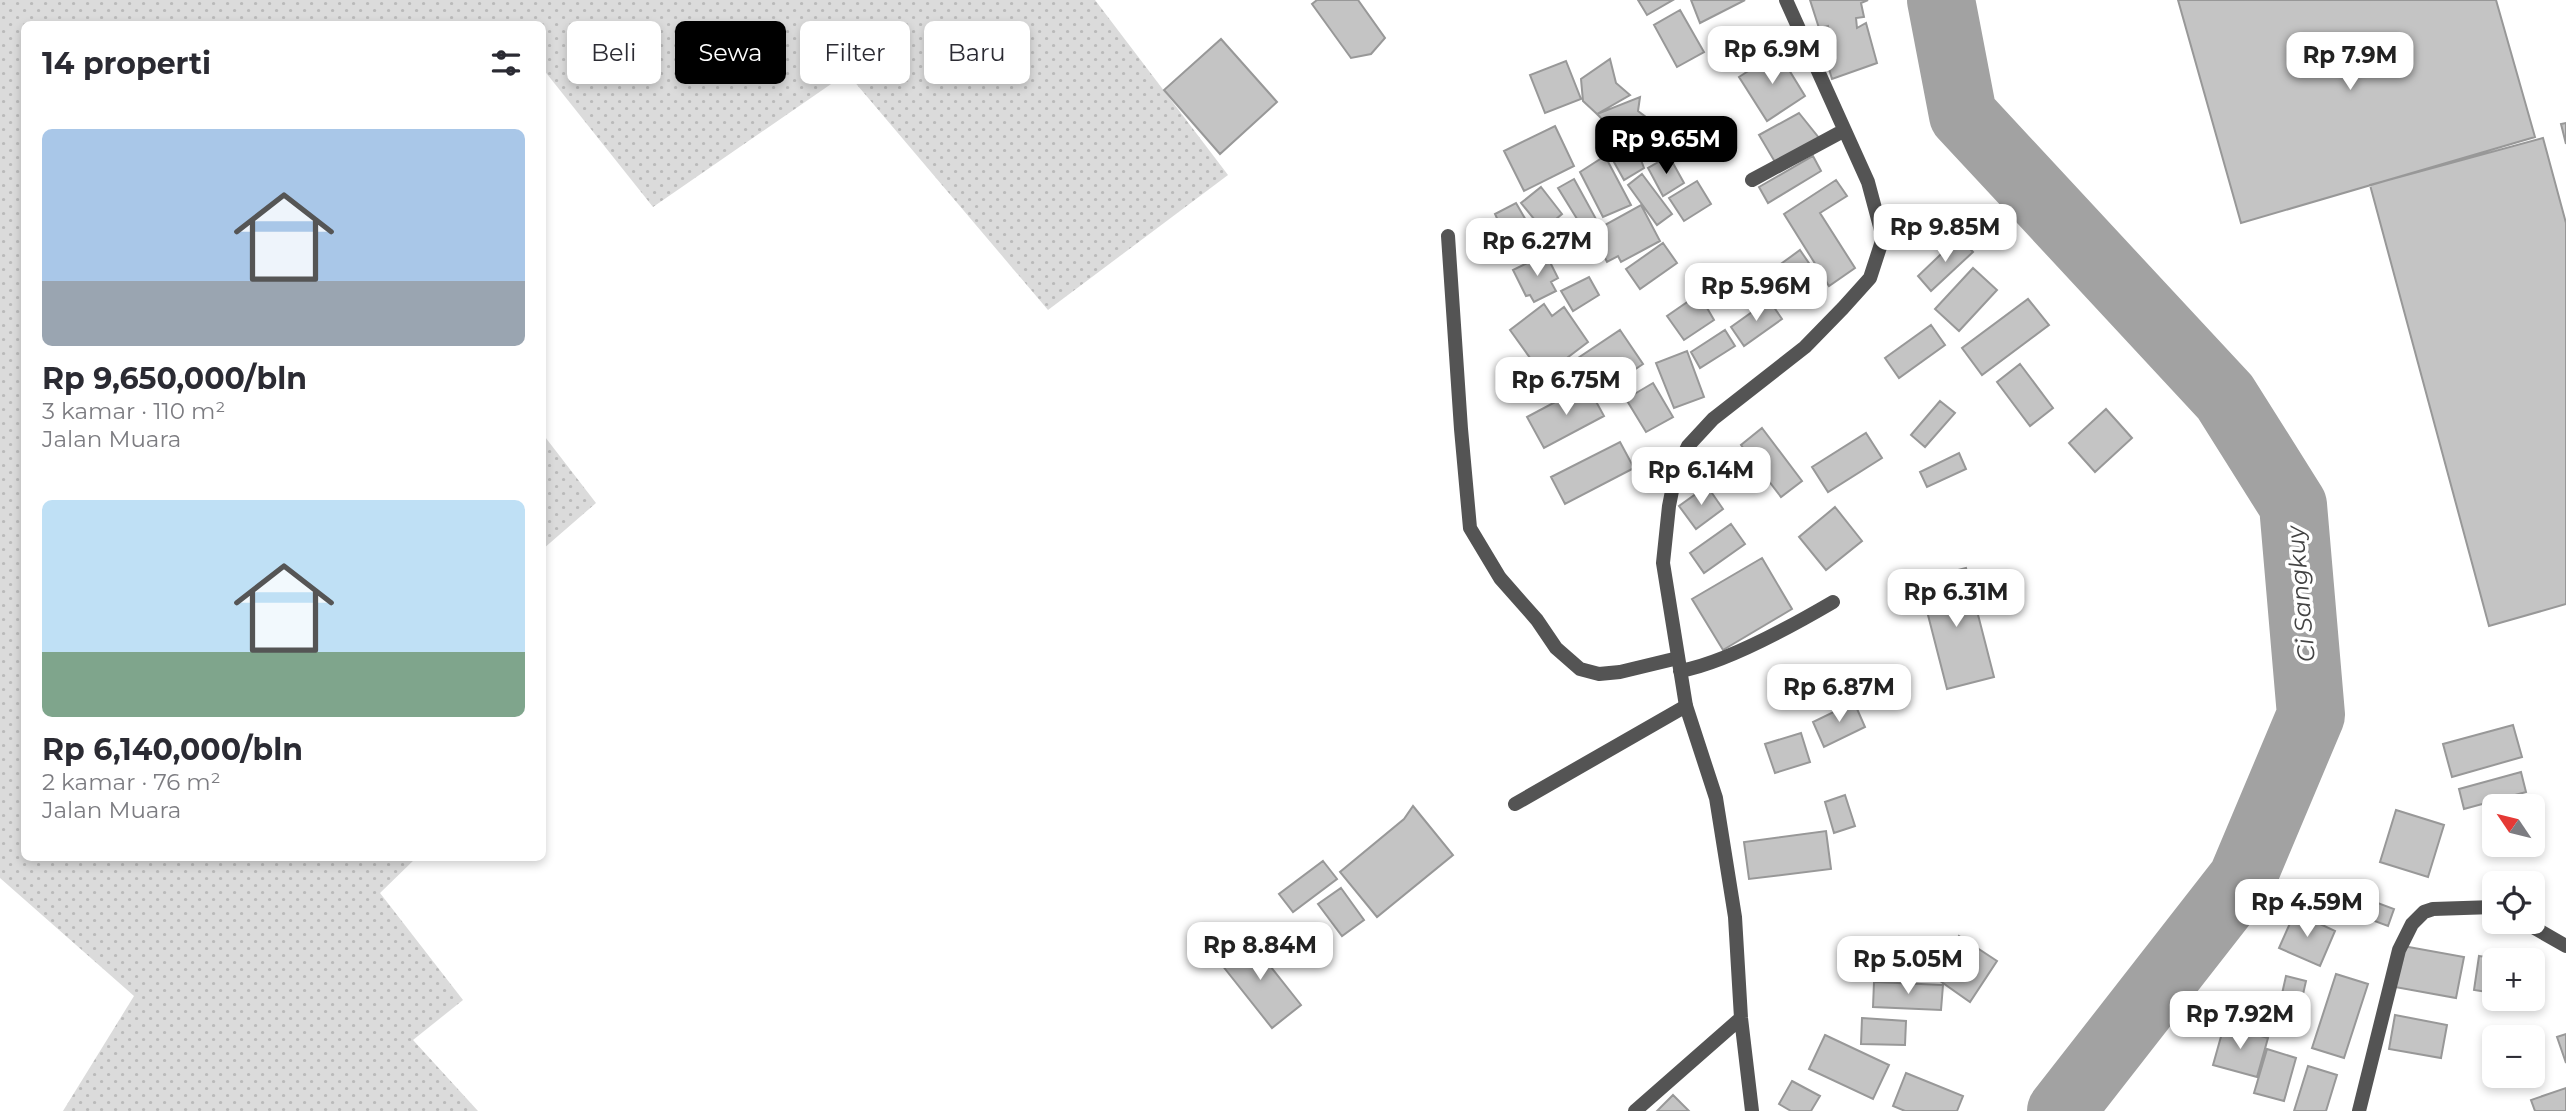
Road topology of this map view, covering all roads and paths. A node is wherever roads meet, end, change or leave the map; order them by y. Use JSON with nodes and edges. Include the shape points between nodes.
{"nodes":[{"id":1,"x":1786,"y":0,"type":"edge"},
{"id":2,"x":1843,"y":131,"type":"junction"},
{"id":3,"x":1752,"y":180,"type":"dead end"},
{"id":4,"x":1448,"y":236,"type":"dead end"},
{"id":5,"x":1833,"y":602,"type":"dead end"},
{"id":6,"x":1679,"y":664,"type":"junction"},
{"id":7,"x":1686,"y":706,"type":"junction"},
{"id":8,"x":1515,"y":804,"type":"dead end"},
{"id":9,"x":2482,"y":907,"type":"edge"},
{"id":10,"x":2545,"y":934,"type":"edge"},
{"id":11,"x":2566,"y":946,"type":"edge"},
{"id":12,"x":1741,"y":1018,"type":"junction"},
{"id":13,"x":1635,"y":1111,"type":"edge"},
{"id":14,"x":1752,"y":1111,"type":"edge"},
{"id":15,"x":2359,"y":1111,"type":"edge"}],
"edges":[{"from":1,"to":2,"type":"street"},
{"from":2,"to":3,"type":"street"},
{"from":2,"to":6,"type":"street","via":[[1868,182],[1883,238],[1870,278],[1805,347],[1713,419],[1688,446],[1676,471],[1663,563]]},
{"from":4,"to":6,"type":"street","via":[[1470,528],[1500,578],[1556,648],[1580,669],[1599,674]]},
{"from":5,"to":6,"type":"street","via":[[1794,625],[1700,667]]},
{"from":6,"to":7,"type":"street"},
{"from":7,"to":8,"type":"street"},
{"from":7,"to":12,"type":"street","via":[[1716,798],[1735,917]]},
{"from":9,"to":15,"type":"street","via":[[2433,909],[2412,924],[2399,950]]},
{"from":10,"to":11,"type":"street"},
{"from":12,"to":13,"type":"street"},
{"from":12,"to":14,"type":"street"}]}
